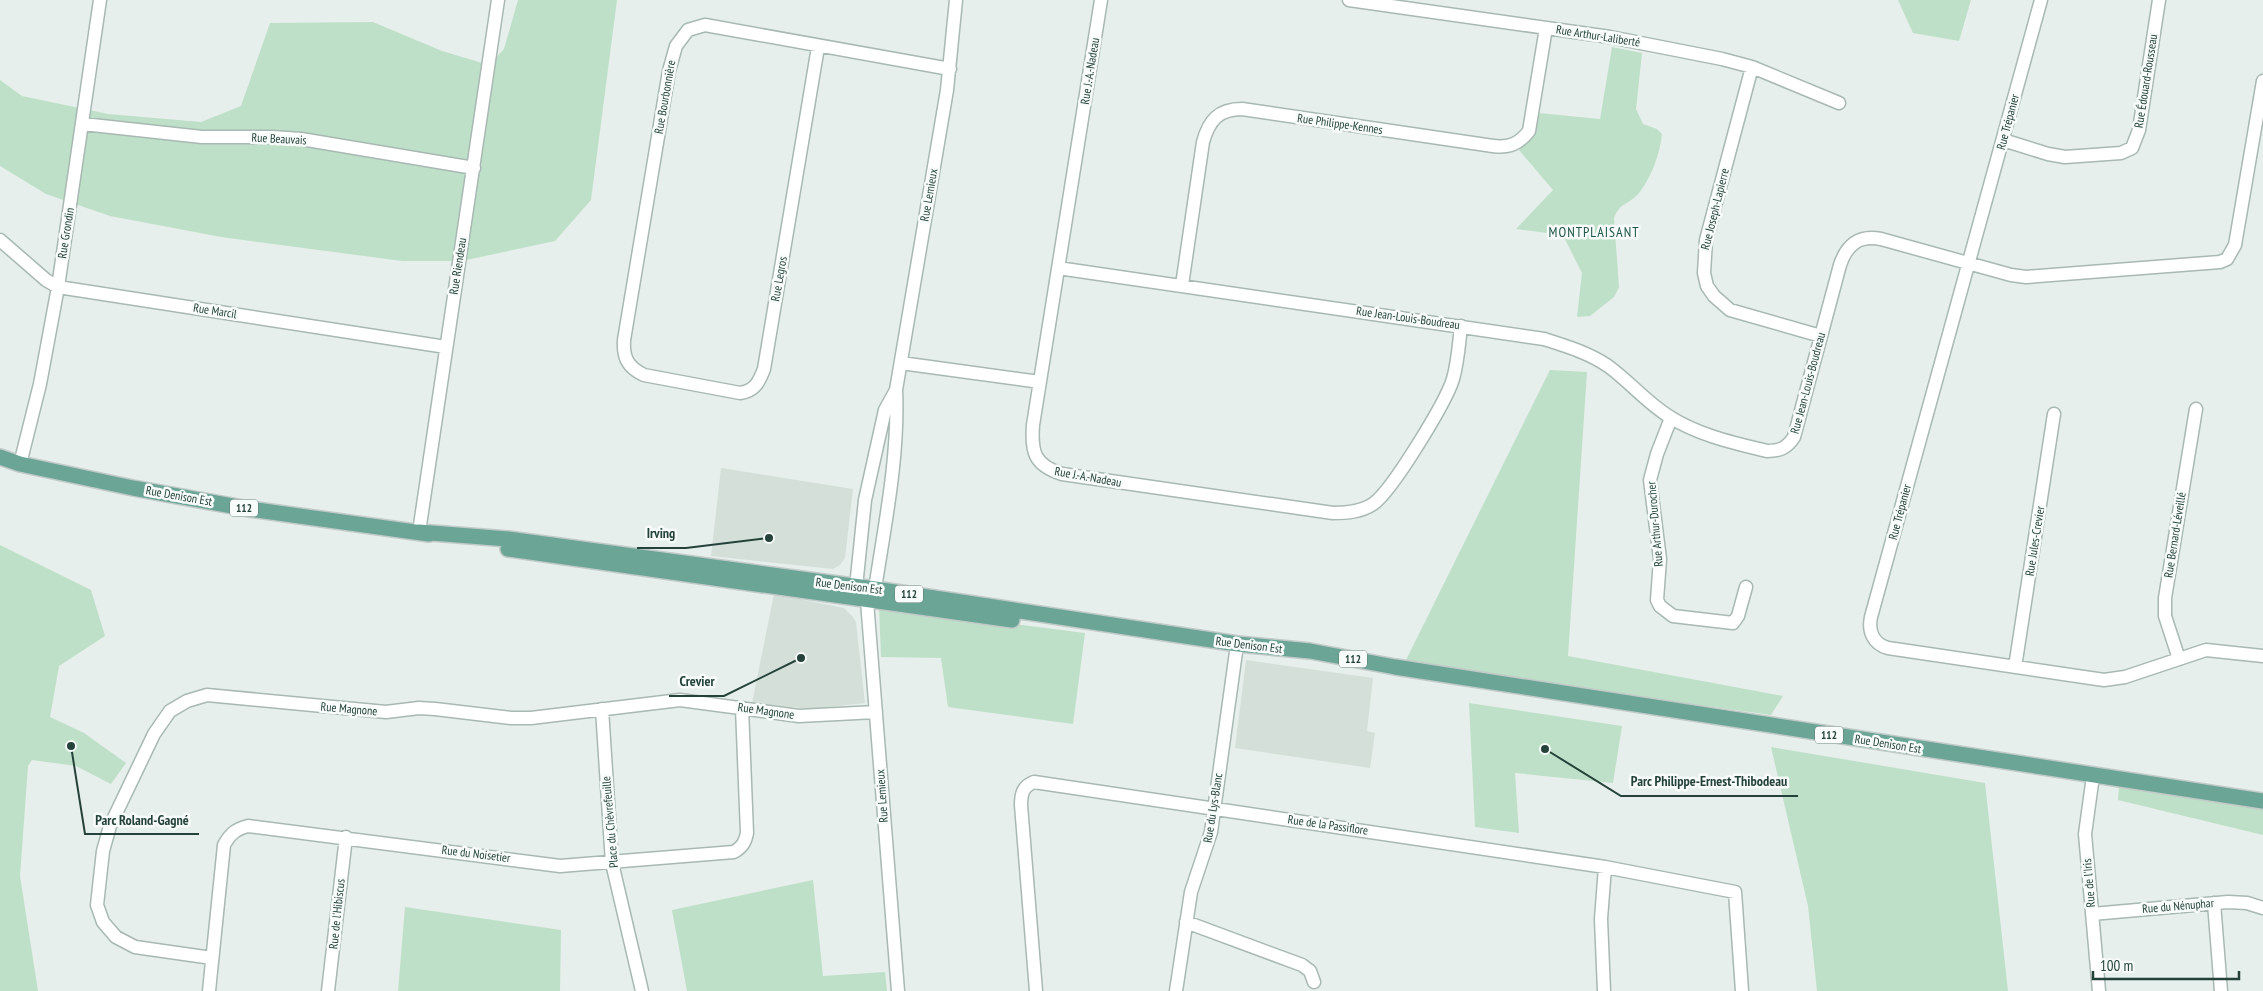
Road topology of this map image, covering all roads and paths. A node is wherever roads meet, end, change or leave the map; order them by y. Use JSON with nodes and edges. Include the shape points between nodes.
{"nodes":[{"id":1,"x":100,"y":0,"type":"edge"},
{"id":2,"x":498,"y":0,"type":"edge"},
{"id":3,"x":956,"y":0,"type":"edge"},
{"id":4,"x":1102,"y":0,"type":"edge"},
{"id":5,"x":1350,"y":0,"type":"edge"},
{"id":6,"x":2041,"y":0,"type":"edge"},
{"id":7,"x":2159,"y":0,"type":"edge"},
{"id":8,"x":1546,"y":28,"type":"junction"},
{"id":9,"x":818,"y":47,"type":"junction"},
{"id":10,"x":1752,"y":67,"type":"junction"},
{"id":11,"x":950,"y":69,"type":"junction"},
{"id":12,"x":2263,"y":81,"type":"edge"},
{"id":13,"x":1839,"y":103,"type":"dead end"},
{"id":14,"x":83,"y":124,"type":"junction"},
{"id":15,"x":2003,"y":140,"type":"junction"},
{"id":16,"x":474,"y":168,"type":"junction"},
{"id":17,"x":0,"y":240,"type":"edge"},
{"id":18,"x":1969,"y":263,"type":"junction"},
{"id":19,"x":1058,"y":268,"type":"junction"},
{"id":20,"x":1182,"y":285,"type":"junction"},
{"id":21,"x":58,"y":287,"type":"junction"},
{"id":22,"x":1461,"y":326,"type":"junction"},
{"id":23,"x":1821,"y":336,"type":"junction"},
{"id":24,"x":446,"y":347,"type":"junction"},
{"id":25,"x":901,"y":363,"type":"junction"},
{"id":26,"x":634,"y":371,"type":"joint"},
{"id":27,"x":1040,"y":382,"type":"junction"},
{"id":28,"x":896,"y":390,"type":"junction"},
{"id":29,"x":2196,"y":409,"type":"dead end"},
{"id":30,"x":2054,"y":414,"type":"dead end"},
{"id":31,"x":1671,"y":418,"type":"junction"},
{"id":32,"x":1,"y":458,"type":"edge"},
{"id":33,"x":20,"y":464,"type":"junction"},
{"id":34,"x":419,"y":532,"type":"junction"},
{"id":35,"x":856,"y":587,"type":"junction"},
{"id":36,"x":1746,"y":587,"type":"dead end"},
{"id":37,"x":871,"y":595,"type":"junction"},
{"id":38,"x":1236,"y":652,"type":"junction"},
{"id":39,"x":2263,"y":656,"type":"edge"},
{"id":40,"x":2179,"y":659,"type":"junction"},
{"id":41,"x":1395,"y":667,"type":"junction"},
{"id":42,"x":2015,"y":667,"type":"junction"},
{"id":43,"x":742,"y":708,"type":"junction"},
{"id":44,"x":602,"y":709,"type":"junction"},
{"id":45,"x":876,"y":712,"type":"junction"},
{"id":46,"x":2093,"y":776,"type":"junction"},
{"id":47,"x":2263,"y":801,"type":"edge"},
{"id":48,"x":1214,"y":808,"type":"junction"},
{"id":49,"x":346,"y":837,"type":"junction"},
{"id":50,"x":612,"y":863,"type":"junction"},
{"id":51,"x":1605,"y":867,"type":"junction"},
{"id":52,"x":2214,"y":903,"type":"junction"},
{"id":53,"x":2263,"y":908,"type":"edge"},
{"id":54,"x":2092,"y":914,"type":"junction"},
{"id":55,"x":1186,"y":922,"type":"junction"},
{"id":56,"x":212,"y":958,"type":"junction"},
{"id":57,"x":1314,"y":982,"type":"dead end"},
{"id":58,"x":208,"y":991,"type":"edge"},
{"id":59,"x":328,"y":991,"type":"edge"},
{"id":60,"x":642,"y":991,"type":"edge"},
{"id":61,"x":898,"y":991,"type":"edge"},
{"id":62,"x":1036,"y":991,"type":"edge"},
{"id":63,"x":1176,"y":991,"type":"edge"},
{"id":64,"x":1596,"y":991,"type":"edge"},
{"id":65,"x":1604,"y":991,"type":"edge"},
{"id":66,"x":1742,"y":991,"type":"edge"},
{"id":67,"x":2099,"y":991,"type":"edge"},
{"id":68,"x":2221,"y":991,"type":"edge"}],
"edges":[{"from":1,"to":14,"type":"street","name":"Rue Grondin"},
{"from":2,"to":16,"type":"street","name":"Rue Riendeau"},
{"from":3,"to":11,"type":"street","name":"Rue Lemieux"},
{"from":4,"to":19,"type":"street","name":"Rue J.-A.-Nadeau"},
{"from":5,"to":8,"type":"street","name":"Rue Arthur-Laliberté"},
{"from":6,"to":15,"type":"street","name":"Rue Trépanier"},
{"from":7,"to":15,"type":"street","name":"Rue Édouard-Rousseau","via":[[2139,130],[2132,148],[2121,153],[2065,157]]},
{"from":8,"to":10,"type":"street","name":"Rue Arthur-Laliberté","via":[[1673,49]]},
{"from":8,"to":20,"type":"street","name":"Rue Philippe-Kennes","via":[[1529,131],[1512,146],[1493,146],[1242,109],[1216,115],[1203,142]]},
{"from":9,"to":11,"type":"street","name":"Rue Bourbonnière"},
{"from":9,"to":26,"type":"street","name":"Rue Legros","via":[[760,379],[752,390],[740,393]]},
{"from":9,"to":26,"type":"street","name":"Rue Bourbonnière","via":[[705,25],[688,30],[679,41],[669,71],[624,340],[625,358]]},
{"from":10,"to":13,"type":"street","name":"Rue Arthur-Laliberté"},
{"from":10,"to":23,"type":"street","name":"Rue Joseph-Lapierre","via":[[1706,240],[1704,273],[1707,286],[1730,310]]},
{"from":11,"to":25,"type":"street","name":"Rue Lemieux"},
{"from":12,"to":18,"type":"street","name":"Rue Jean-Louis-Boudreau","via":[[2235,246],[2227,259],[2213,264],[2034,277],[2011,275]]},
{"from":14,"to":16,"type":"street","name":"Rue Beauvais","via":[[202,137],[301,139]]},
{"from":14,"to":21,"type":"street","name":"Rue Grondin"},
{"from":15,"to":18,"type":"street","name":"Rue Trépanier"},
{"from":16,"to":24,"type":"street","name":"Rue Riendeau"},
{"from":17,"to":21,"type":"street","name":"Rue Marcil"},
{"from":18,"to":23,"type":"street","name":"Rue Jean-Louis-Boudreau","via":[[1871,237],[1853,242],[1840,264]]},
{"from":18,"to":42,"type":"street","name":"Rue Trépanier","via":[[1870,629],[1882,646]]},
{"from":19,"to":20,"type":"street","name":"Rue Jean-Louis-Boudreau"},
{"from":19,"to":27,"type":"street","name":"Rue J.-A.-Nadeau"},
{"from":20,"to":22,"type":"street","name":"Rue Jean-Louis-Boudreau"},
{"from":21,"to":24,"type":"street","name":"Rue Marcil"},
{"from":21,"to":33,"type":"street","name":"Rue Grondin","via":[[40,384]]},
{"from":22,"to":27,"type":"street","name":"Rue J.-A.-Nadeau","via":[[1453,377],[1445,396],[1391,486],[1375,503],[1350,513],[1052,471],[1039,462],[1032,447]]},
{"from":22,"to":31,"type":"street","name":"Rue Jean-Louis-Boudreau","via":[[1533,336],[1585,354],[1608,367]]},
{"from":23,"to":31,"type":"street","name":"Rue Jean-Louis-Boudreau","via":[[1794,438],[1786,448],[1767,451],[1696,431]]},
{"from":24,"to":34,"type":"street","name":"Rue Riendeau"},
{"from":25,"to":27,"type":"street"},
{"from":25,"to":28,"type":"street","name":"Rue Lemieux"},
{"from":28,"to":35,"type":"street","name":"Rue Lemieux","via":[[884,410],[865,500]]},
{"from":28,"to":37,"type":"street","name":"Rue Lemieux","via":[[898,422],[894,460]]},
{"from":29,"to":40,"type":"street","name":"Rue Bernard-Léveillé","via":[[2165,598],[2165,616]]},
{"from":30,"to":42,"type":"street","name":"Rue Jules-Crevier"},
{"from":31,"to":36,"type":"street","name":"Rue Arthur-Durocher","via":[[1650,480],[1660,559],[1656,592],[1660,606],[1673,616],[1733,623]]},
{"from":32,"to":33,"type":"main road","name":"Rue Denison Est","number":"112"},
{"from":33,"to":34,"type":"main road","name":"Rue Denison Est","number":"112","via":[[249,509]]},
{"from":34,"to":35,"type":"main road","name":"Rue Denison Est","number":"112","via":[[508,539]]},
{"from":34,"to":37,"type":"main road","name":"Rue Denison Est","via":[[506,549]]},
{"from":35,"to":37,"type":"main road","name":"Rue Denison Est","number":"112"},
{"from":37,"to":38,"type":"main road","name":"Rue Denison Est"},
{"from":37,"to":41,"type":"main road","name":"Rue Denison Est","number":"112","via":[[1310,652]]},
{"from":37,"to":45,"type":"street","name":"Rue Lemieux"},
{"from":38,"to":41,"type":"main road","name":"Rue Denison Est"},
{"from":38,"to":48,"type":"street","name":"Rue du Lys-Blanc"},
{"from":39,"to":40,"type":"street","name":"Rue Trépanier","via":[[2206,650]]},
{"from":40,"to":42,"type":"street","name":"Rue Trépanier","via":[[2114,680]]},
{"from":41,"to":46,"type":"main road","name":"Rue Denison Est","number":"112"},
{"from":43,"to":44,"type":"street","name":"Rue Magnone","via":[[680,700]]},
{"from":43,"to":45,"type":"street","name":"Rue Magnone","via":[[816,717]]},
{"from":43,"to":50,"type":"street","name":"Rue du Noisetier","via":[[747,833],[741,848],[727,854]]},
{"from":44,"to":50,"type":"street","name":"Place du Chèvrefeuille"},
{"from":44,"to":56,"type":"street","name":"Rue Magnone","via":[[511,718],[419,708],[386,712],[207,695],[170,711],[154,734],[110,826],[103,851],[97,905],[103,922],[116,937],[135,947]]},
{"from":45,"to":61,"type":"street","name":"Rue Lemieux"},
{"from":46,"to":47,"type":"main road","name":"Rue Denison Est","number":"112"},
{"from":46,"to":54,"type":"street","name":"Rue de l'Iris","via":[[2085,834]]},
{"from":48,"to":51,"type":"street","name":"Rue de la Passiflore"},
{"from":48,"to":55,"type":"street","name":"Rue du Lys-Blanc","via":[[1210,838],[1191,892]]},
{"from":48,"to":62,"type":"street","name":"Rue de la Passiflore","via":[[1043,783],[1028,784],[1021,805]]},
{"from":49,"to":50,"type":"street","name":"Rue du Noisetier","via":[[560,866]]},
{"from":49,"to":56,"type":"street","name":"Rue du Noisetier","via":[[248,826],[233,833],[224,845]]},
{"from":49,"to":59,"type":"street","name":"Rue de l'Hibiscus"},
{"from":50,"to":60,"type":"street","name":"Place du Chèvrefeuille"},
{"from":51,"to":65,"type":"street","via":[[1601,919]]},
{"from":51,"to":66,"type":"street","name":"Rue de la Passiflore","via":[[1735,892]]},
{"from":52,"to":53,"type":"street","name":"Rue du Nénuphar","via":[[2236,902]]},
{"from":52,"to":54,"type":"street","name":"Rue du Nénuphar"},
{"from":52,"to":68,"type":"street"},
{"from":54,"to":67,"type":"street","name":"Rue de l'Iris"},
{"from":55,"to":57,"type":"street","via":[[1302,965],[1310,971]]},
{"from":55,"to":63,"type":"street","name":"Rue du Lys-Blanc"},
{"from":56,"to":58,"type":"street","name":"Rue du Noisetier"},
{"from":64,"to":65,"type":"street"}]}
